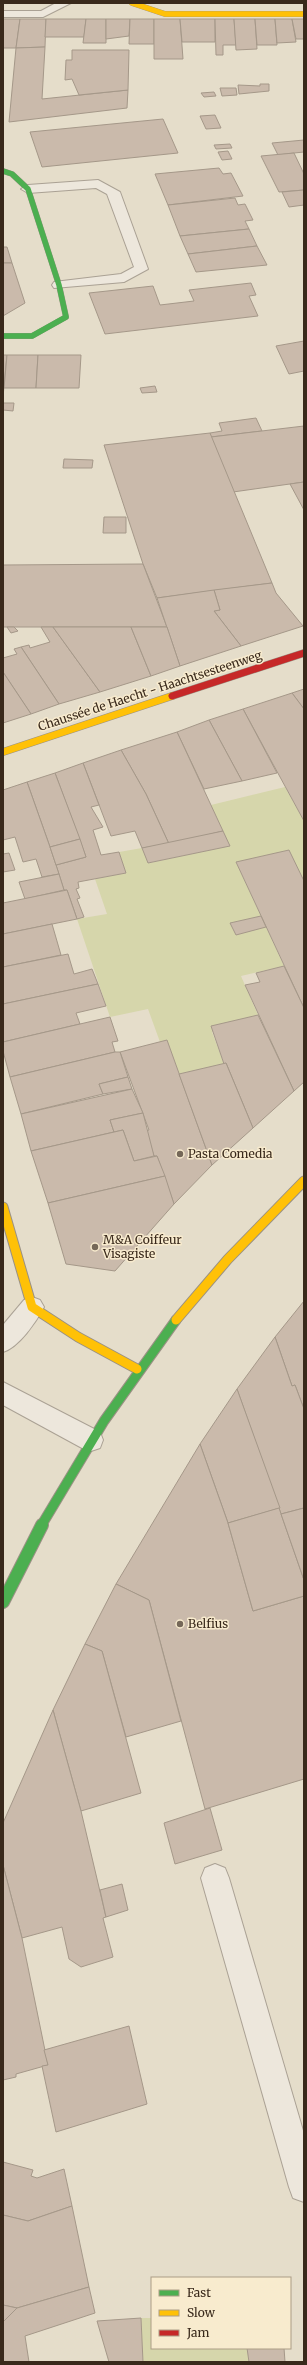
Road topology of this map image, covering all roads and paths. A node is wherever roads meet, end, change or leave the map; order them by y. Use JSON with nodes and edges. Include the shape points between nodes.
{"nodes":[{"id":1,"x":65,"y":3,"type":"edge"},
{"id":2,"x":132,"y":3,"type":"edge"},
{"id":3,"x":3,"y":14,"type":"edge"},
{"id":4,"x":304,"y":14,"type":"edge"},
{"id":5,"x":3,"y":171,"type":"edge"},
{"id":6,"x":28,"y":189,"type":"junction"},
{"id":7,"x":59,"y":285,"type":"junction"},
{"id":8,"x":3,"y":336,"type":"edge"},
{"id":9,"x":304,"y":653,"type":"edge"},
{"id":10,"x":3,"y":752,"type":"edge"},
{"id":11,"x":304,"y":1180,"type":"edge"},
{"id":12,"x":3,"y":1207,"type":"edge"},
{"id":13,"x":32,"y":1307,"type":"junction"},
{"id":14,"x":3,"y":1342,"type":"edge"},
{"id":15,"x":137,"y":1369,"type":"junction"},
{"id":16,"x":3,"y":1393,"type":"edge"},
{"id":17,"x":91,"y":1440,"type":"junction"},
{"id":18,"x":3,"y":1602,"type":"edge"},
{"id":19,"x":215,"y":1878,"type":"dead end"},
{"id":20,"x":304,"y":2187,"type":"edge"}],
"edges":[{"from":1,"to":3,"type":"street","via":[[43,14]]},
{"from":2,"to":4,"type":"street","via":[[165,14]]},
{"from":5,"to":6,"type":"street","via":[[12,174]]},
{"from":6,"to":7,"type":"street"},
{"from":6,"to":7,"type":"street","via":[[98,184],[113,192],[141,269],[124,278]]},
{"from":7,"to":8,"type":"street","via":[[66,317],[32,336]]},
{"from":9,"to":10,"type":"street","name":"Chaussée de Haecht - Haachtsesteenweg"},
{"from":11,"to":15,"type":"street","via":[[188,1302]]},
{"from":12,"to":13,"type":"street"},
{"from":13,"to":14,"type":"street"},
{"from":13,"to":15,"type":"street","via":[[78,1337]]},
{"from":15,"to":17,"type":"street"},
{"from":16,"to":17,"type":"street"},
{"from":17,"to":18,"type":"street","via":[[40,1526]]},
{"from":19,"to":20,"type":"street"}]}
